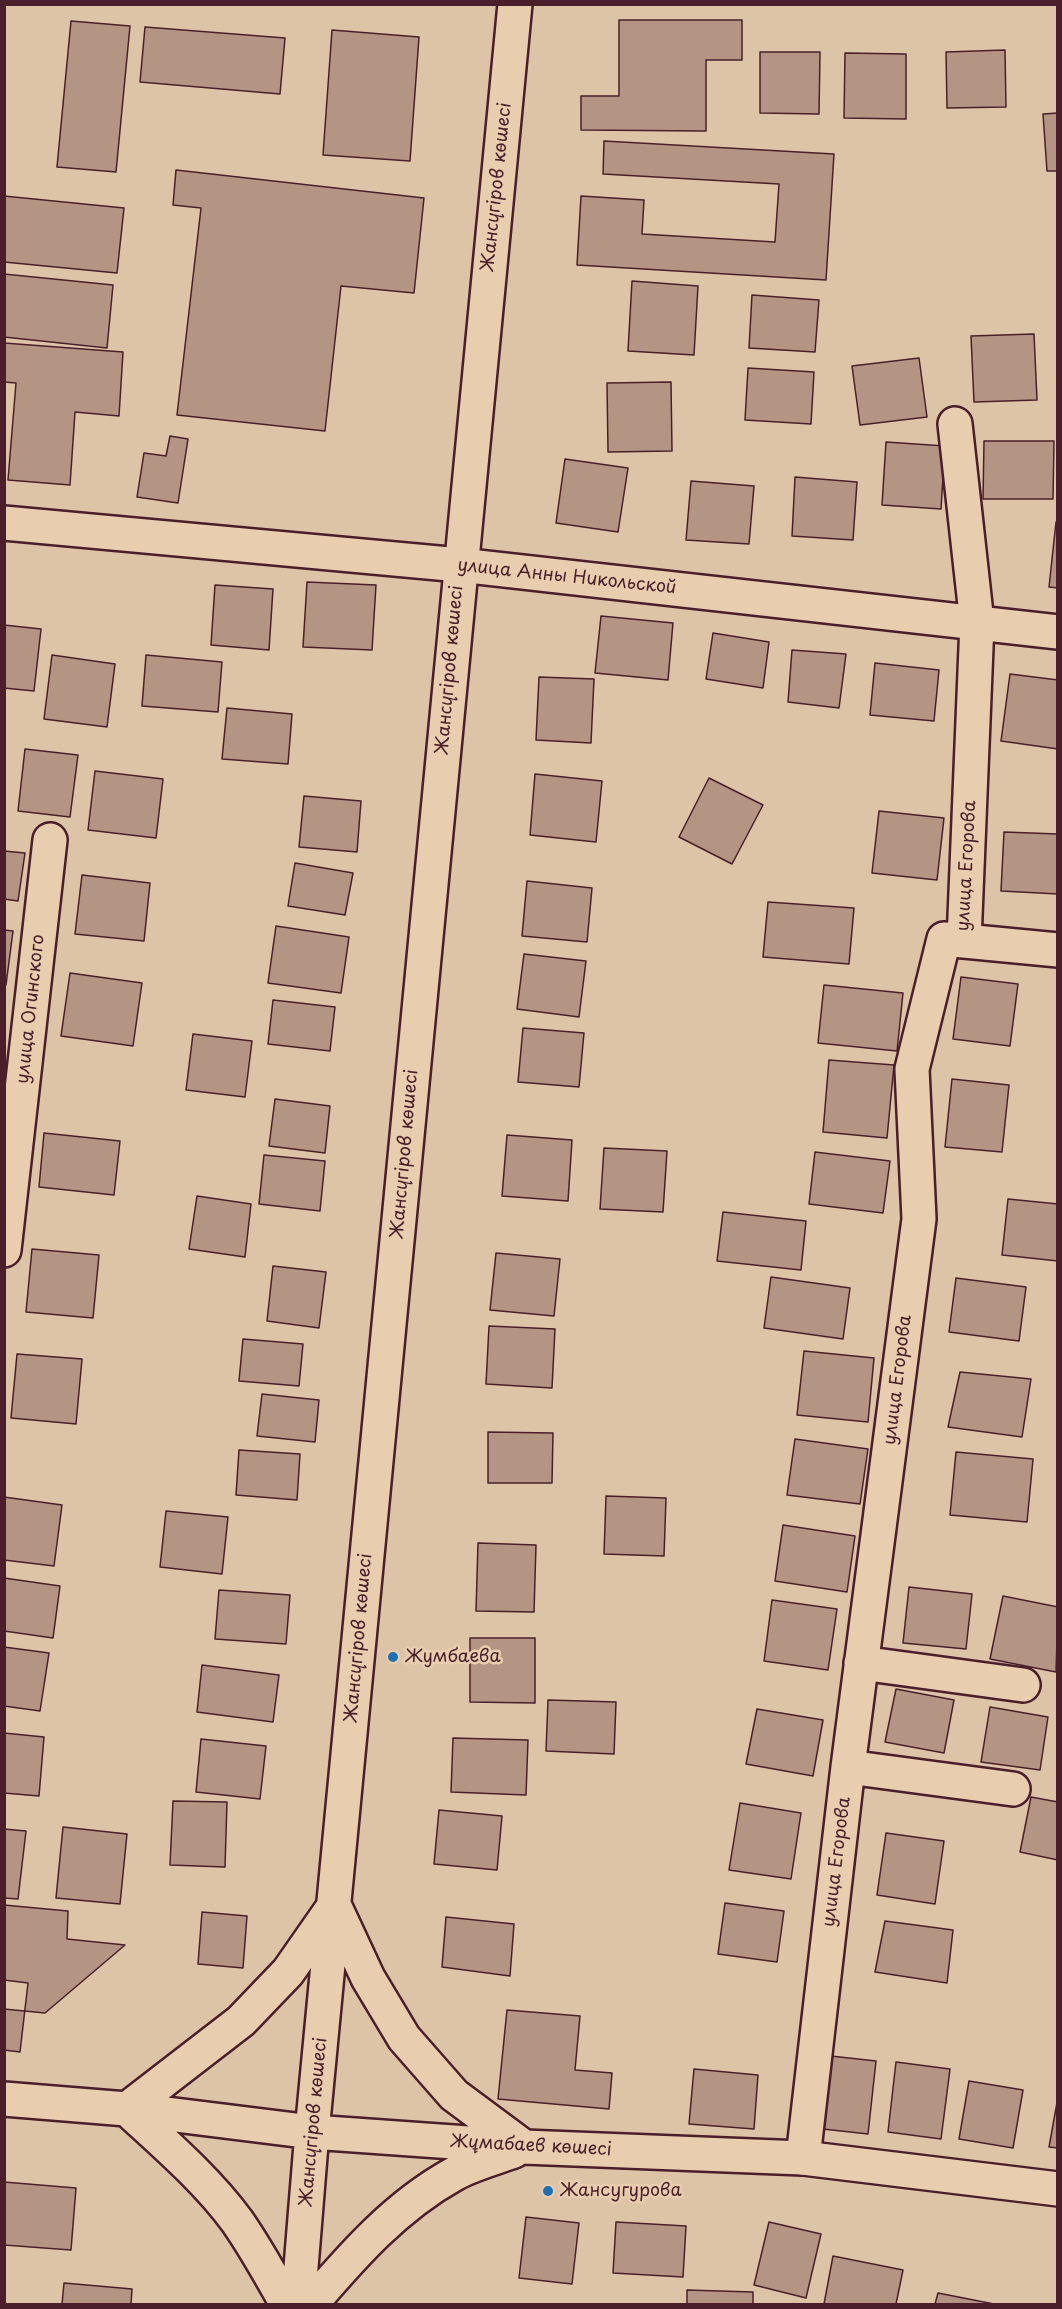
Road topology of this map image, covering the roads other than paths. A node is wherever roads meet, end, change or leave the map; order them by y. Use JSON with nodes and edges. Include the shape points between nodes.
{"nodes":[{"id":1,"x":515,"y":4,"type":"edge"},
{"id":2,"x":955,"y":424,"type":"dead end"},
{"id":3,"x":4,"y":523,"type":"edge"},
{"id":4,"x":460,"y":565,"type":"junction"},
{"id":5,"x":977,"y":623,"type":"junction"},
{"id":6,"x":1058,"y":632,"type":"edge"},
{"id":7,"x":50,"y":840,"type":"dead end"},
{"id":8,"x":964,"y":940,"type":"junction"},
{"id":9,"x":1058,"y":950,"type":"edge"},
{"id":10,"x":13,"y":1096,"type":"edge"},
{"id":11,"x":4,"y":1250,"type":"edge"},
{"id":12,"x":861,"y":1663,"type":"junction"},
{"id":13,"x":1023,"y":1685,"type":"dead end"},
{"id":14,"x":848,"y":1767,"type":"junction"},
{"id":15,"x":1013,"y":1789,"type":"dead end"},
{"id":16,"x":334,"y":1906,"type":"junction"},
{"id":17,"x":4,"y":2099,"type":"edge"},
{"id":18,"x":127,"y":2109,"type":"junction"},
{"id":19,"x":312,"y":2132,"type":"junction"},
{"id":20,"x":524,"y":2147,"type":"junction"},
{"id":21,"x":803,"y":2158,"type":"junction"},
{"id":22,"x":1058,"y":2189,"type":"edge"},
{"id":23,"x":287,"y":2304,"type":"edge"},
{"id":24,"x":298,"y":2304,"type":"edge"},
{"id":25,"x":311,"y":2304,"type":"edge"}],
"edges":[{"from":1,"to":4,"type":"main road","name":"Жансүгіров көшесі"},
{"from":2,"to":5,"type":"main road","name":"улица Егорова"},
{"from":3,"to":4,"type":"main road","name":"улица Анны Никольской"},
{"from":4,"to":5,"type":"main road","name":"улица Анны Никольской"},
{"from":4,"to":16,"type":"main road","name":"Жансүгіров көшесі"},
{"from":5,"to":6,"type":"main road","name":"улица Анны Никольской"},
{"from":5,"to":8,"type":"main road","name":"улица Егорова"},
{"from":7,"to":10,"type":"main road","name":"улица Огинского"},
{"from":8,"to":9,"type":"main road"},
{"from":8,"to":12,"type":"main road","name":"улица Егорова","via":[[944,939],[912,1069],[919,1219]]},
{"from":10,"to":11,"type":"main road","name":"улица Огинского"},
{"from":12,"to":13,"type":"main road"},
{"from":12,"to":14,"type":"main road","name":"улица Егорова"},
{"from":14,"to":15,"type":"main road"},
{"from":14,"to":21,"type":"main road","name":"улица Егорова"},
{"from":16,"to":18,"type":"main road","via":[[288,1972],[241,2021]]},
{"from":16,"to":19,"type":"main road","name":"Жансүгіров көшесі"},
{"from":16,"to":20,"type":"main road","via":[[368,1978],[404,2038],[454,2095]]},
{"from":17,"to":18,"type":"main road","name":"Жұмабаев көшесі"},
{"from":18,"to":19,"type":"main road","name":"Жұмабаев көшесі"},
{"from":18,"to":23,"type":"main road","via":[[193,2169],[235,2219]]},
{"from":19,"to":20,"type":"main road","name":"Жұмабаев көшесі"},
{"from":19,"to":24,"type":"main road","name":"Жансүгіров көшесі"},
{"from":20,"to":21,"type":"main road","name":"Жұмабаев көшесі"},
{"from":20,"to":25,"type":"main road","via":[[455,2173],[411,2202],[354,2253]]},
{"from":21,"to":22,"type":"main road","name":"Жұмабаев көшесі"}]}
